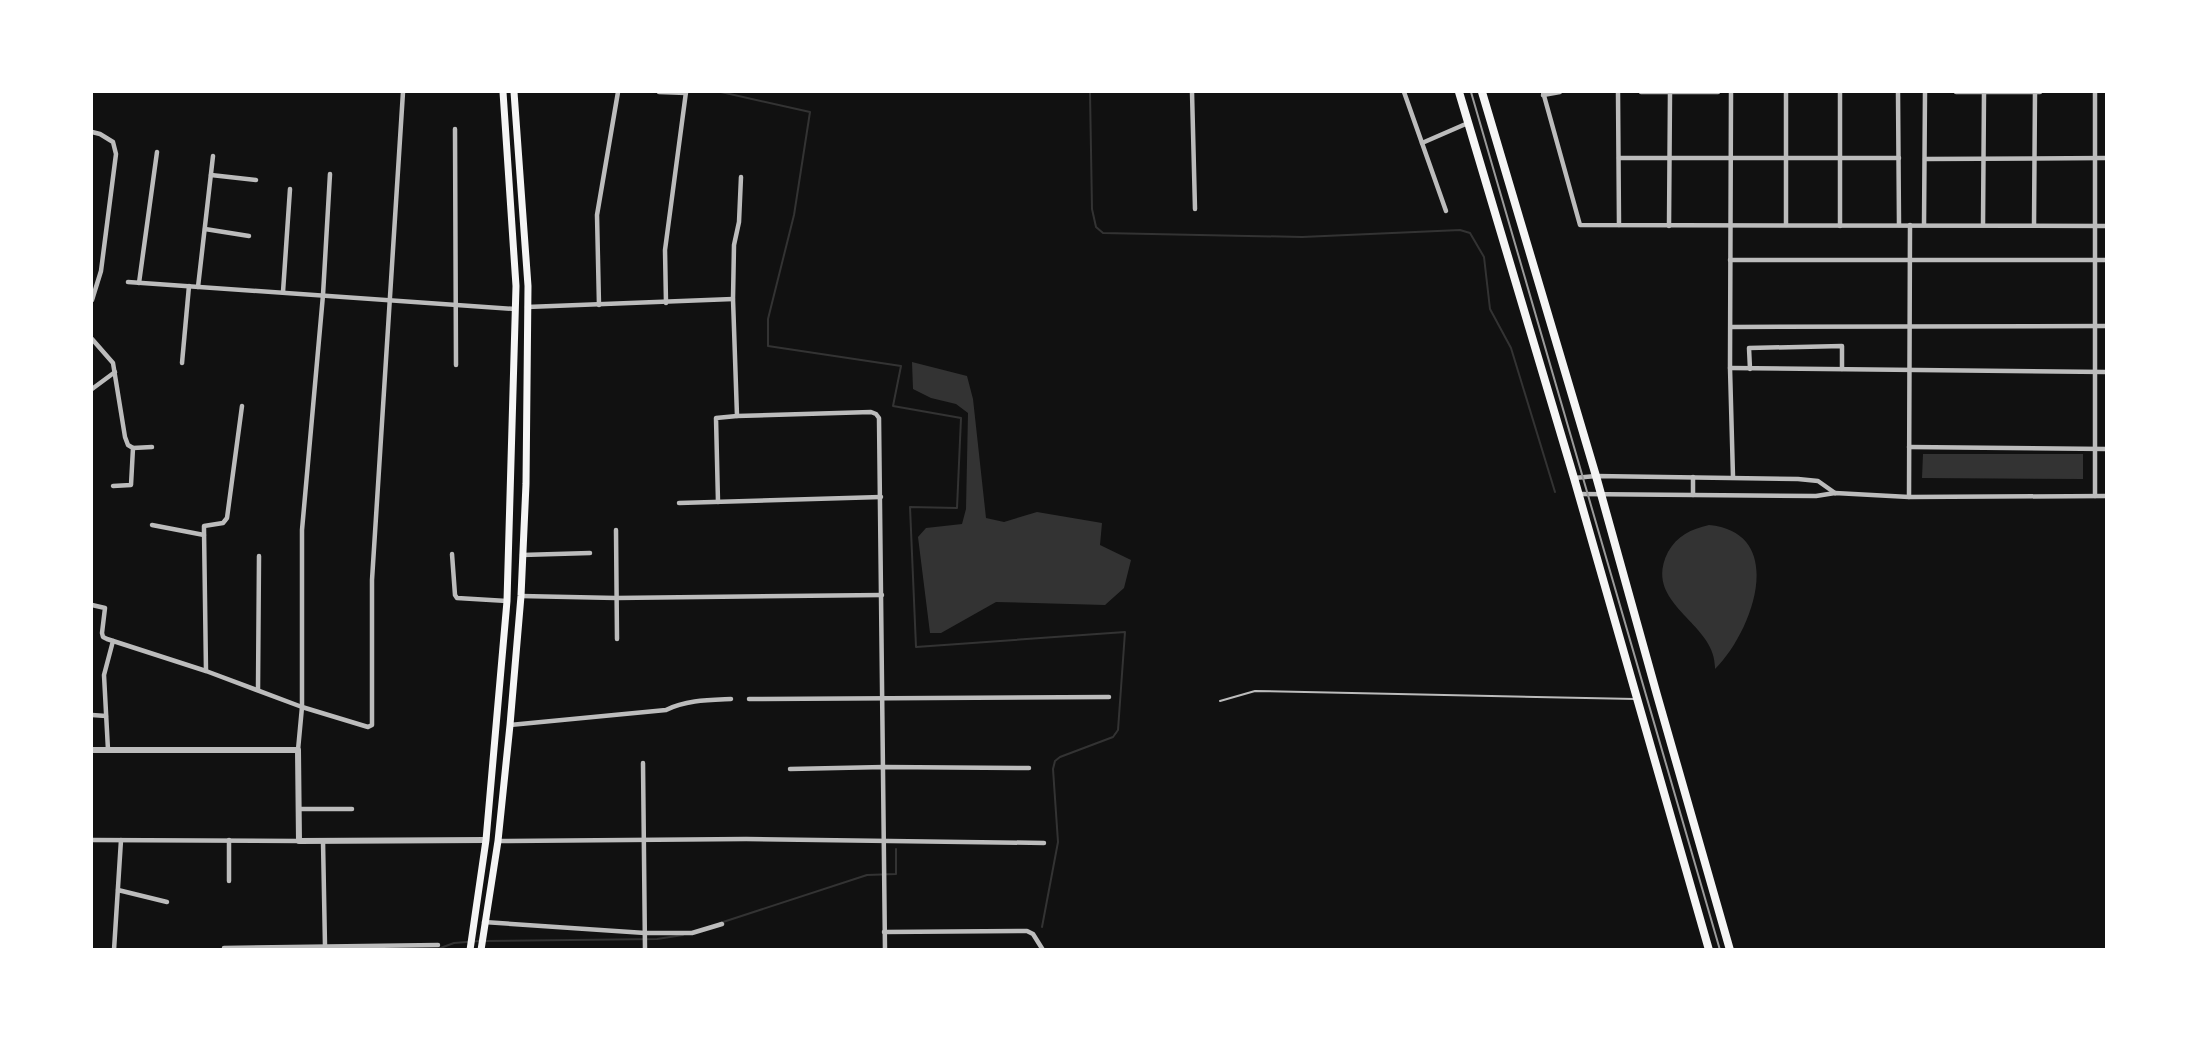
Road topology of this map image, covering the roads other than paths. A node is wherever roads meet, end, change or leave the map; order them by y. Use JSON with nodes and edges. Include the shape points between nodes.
{"nodes":[{"id":1,"x":403,"y":92,"type":"edge"},
{"id":2,"x":503,"y":92,"type":"edge"},
{"id":3,"x":514,"y":92,"type":"edge"},
{"id":4,"x":618,"y":92,"type":"edge"},
{"id":5,"x":659,"y":92,"type":"edge"},
{"id":6,"x":686,"y":92,"type":"edge"},
{"id":7,"x":1192,"y":92,"type":"edge"},
{"id":8,"x":1404,"y":92,"type":"edge"},
{"id":9,"x":1458,"y":92,"type":"edge"},
{"id":10,"x":1482,"y":92,"type":"edge"},
{"id":11,"x":1560,"y":92,"type":"edge"},
{"id":12,"x":1618,"y":92,"type":"edge"},
{"id":13,"x":1641,"y":92,"type":"edge"},
{"id":14,"x":1670,"y":92,"type":"edge"},
{"id":15,"x":1718,"y":92,"type":"edge"},
{"id":16,"x":1731,"y":92,"type":"edge"},
{"id":17,"x":1786,"y":92,"type":"edge"},
{"id":18,"x":1840,"y":92,"type":"edge"},
{"id":19,"x":1898,"y":92,"type":"edge"},
{"id":20,"x":1925,"y":92,"type":"edge"},
{"id":21,"x":1956,"y":92,"type":"edge"},
{"id":22,"x":1984,"y":92,"type":"edge"},
{"id":23,"x":2035,"y":92,"type":"edge"},
{"id":24,"x":2040,"y":92,"type":"edge"},
{"id":25,"x":2095,"y":92,"type":"edge"},
{"id":26,"x":1543,"y":93,"type":"edge"},
{"id":27,"x":1468,"y":123,"type":"junction"},
{"id":28,"x":455,"y":129,"type":"dead end"},
{"id":29,"x":92,"y":132,"type":"edge"},
{"id":30,"x":1422,"y":143,"type":"junction"},
{"id":31,"x":157,"y":152,"type":"dead end"},
{"id":32,"x":213,"y":156,"type":"dead end"},
{"id":33,"x":1619,"y":158,"type":"junction"},
{"id":34,"x":1786,"y":158,"type":"junction"},
{"id":35,"x":1899,"y":158,"type":"junction"},
{"id":36,"x":1984,"y":158,"type":"junction"},
{"id":37,"x":2034,"y":158,"type":"junction"},
{"id":38,"x":2096,"y":158,"type":"junction"},
{"id":39,"x":2106,"y":158,"type":"edge"},
{"id":40,"x":1669,"y":159,"type":"junction"},
{"id":41,"x":1730,"y":159,"type":"junction"},
{"id":42,"x":1840,"y":159,"type":"junction"},
{"id":43,"x":1925,"y":159,"type":"junction"},
{"id":44,"x":330,"y":174,"type":"dead end"},
{"id":45,"x":211,"y":175,"type":"junction"},
{"id":46,"x":741,"y":177,"type":"dead end"},
{"id":47,"x":256,"y":180,"type":"dead end"},
{"id":48,"x":290,"y":189,"type":"dead end"},
{"id":49,"x":1196,"y":209,"type":"dead end"},
{"id":50,"x":1446,"y":211,"type":"dead end"},
{"id":51,"x":1619,"y":225,"type":"junction"},
{"id":52,"x":1786,"y":225,"type":"junction"},
{"id":53,"x":1899,"y":225,"type":"junction"},
{"id":54,"x":1910,"y":225,"type":"junction"},
{"id":55,"x":1924,"y":225,"type":"junction"},
{"id":56,"x":1983,"y":225,"type":"junction"},
{"id":57,"x":2034,"y":225,"type":"junction"},
{"id":58,"x":1669,"y":226,"type":"junction"},
{"id":59,"x":1730,"y":226,"type":"junction"},
{"id":60,"x":1839,"y":226,"type":"junction"},
{"id":61,"x":2095,"y":226,"type":"junction"},
{"id":62,"x":2106,"y":226,"type":"edge"},
{"id":63,"x":205,"y":229,"type":"junction"},
{"id":64,"x":249,"y":236,"type":"dead end"},
{"id":65,"x":1730,"y":260,"type":"junction"},
{"id":66,"x":1912,"y":260,"type":"junction"},
{"id":67,"x":2096,"y":260,"type":"junction"},
{"id":68,"x":2106,"y":260,"type":"edge"},
{"id":69,"x":128,"y":282,"type":"dead end"},
{"id":70,"x":139,"y":283,"type":"junction"},
{"id":71,"x":189,"y":286,"type":"junction"},
{"id":72,"x":198,"y":287,"type":"junction"},
{"id":73,"x":283,"y":292,"type":"junction"},
{"id":74,"x":323,"y":295,"type":"junction"},
{"id":75,"x":733,"y":299,"type":"junction"},
{"id":76,"x":92,"y":300,"type":"edge"},
{"id":77,"x":389,"y":301,"type":"junction"},
{"id":78,"x":666,"y":303,"type":"junction"},
{"id":79,"x":457,"y":305,"type":"junction"},
{"id":80,"x":599,"y":305,"type":"junction"},
{"id":81,"x":527,"y":308,"type":"junction"},
{"id":82,"x":515,"y":309,"type":"junction"},
{"id":83,"x":2096,"y":326,"type":"junction"},
{"id":84,"x":2106,"y":326,"type":"edge"},
{"id":85,"x":1731,"y":327,"type":"junction"},
{"id":86,"x":1910,"y":327,"type":"junction"},
{"id":87,"x":92,"y":339,"type":"edge"},
{"id":88,"x":182,"y":363,"type":"dead end"},
{"id":89,"x":456,"y":365,"type":"dead end"},
{"id":90,"x":1730,"y":369,"type":"junction"},
{"id":91,"x":1750,"y":369,"type":"junction"},
{"id":92,"x":1842,"y":369,"type":"junction"},
{"id":93,"x":1909,"y":369,"type":"junction"},
{"id":94,"x":115,"y":372,"type":"junction"},
{"id":95,"x":2096,"y":372,"type":"junction"},
{"id":96,"x":2106,"y":372,"type":"edge"},
{"id":97,"x":92,"y":389,"type":"edge"},
{"id":98,"x":242,"y":406,"type":"dead end"},
{"id":99,"x":737,"y":416,"type":"junction"},
{"id":100,"x":152,"y":447,"type":"dead end"},
{"id":101,"x":1909,"y":447,"type":"junction"},
{"id":102,"x":133,"y":448,"type":"junction"},
{"id":103,"x":2096,"y":449,"type":"junction"},
{"id":104,"x":2106,"y":449,"type":"edge"},
{"id":105,"x":1596,"y":476,"type":"junction"},
{"id":106,"x":1693,"y":477,"type":"junction"},
{"id":107,"x":1733,"y":477,"type":"junction"},
{"id":108,"x":1574,"y":478,"type":"junction"},
{"id":109,"x":113,"y":486,"type":"dead end"},
{"id":110,"x":1600,"y":493,"type":"junction"},
{"id":111,"x":1835,"y":493,"type":"junction"},
{"id":112,"x":1578,"y":494,"type":"junction"},
{"id":113,"x":1693,"y":495,"type":"junction"},
{"id":114,"x":2096,"y":496,"type":"junction"},
{"id":115,"x":2106,"y":496,"type":"edge"},
{"id":116,"x":881,"y":497,"type":"junction"},
{"id":117,"x":1909,"y":497,"type":"junction"},
{"id":118,"x":718,"y":502,"type":"junction"},
{"id":119,"x":679,"y":503,"type":"dead end"},
{"id":120,"x":152,"y":525,"type":"dead end"},
{"id":121,"x":616,"y":530,"type":"dead end"},
{"id":122,"x":204,"y":535,"type":"junction"},
{"id":123,"x":590,"y":553,"type":"dead end"},
{"id":124,"x":452,"y":554,"type":"dead end"},
{"id":125,"x":522,"y":555,"type":"junction"},
{"id":126,"x":259,"y":556,"type":"dead end"},
{"id":127,"x":521,"y":596,"type":"junction"},
{"id":128,"x":882,"y":596,"type":"junction"},
{"id":129,"x":616,"y":598,"type":"junction"},
{"id":130,"x":507,"y":601,"type":"junction"},
{"id":131,"x":92,"y":605,"type":"edge"},
{"id":132,"x":617,"y":639,"type":"dead end"},
{"id":133,"x":113,"y":641,"type":"junction"},
{"id":134,"x":206,"y":671,"type":"junction"},
{"id":135,"x":258,"y":689,"type":"junction"},
{"id":136,"x":1109,"y":697,"type":"dead end"},
{"id":137,"x":883,"y":698,"type":"junction"},
{"id":138,"x":731,"y":699,"type":"dead end"},
{"id":139,"x":749,"y":699,"type":"dead end"},
{"id":140,"x":1636,"y":699,"type":"junction"},
{"id":141,"x":1220,"y":700,"type":"dead end"},
{"id":142,"x":302,"y":707,"type":"junction"},
{"id":143,"x":92,"y":715,"type":"edge"},
{"id":144,"x":106,"y":716,"type":"junction"},
{"id":145,"x":510,"y":725,"type":"junction"},
{"id":146,"x":92,"y":750,"type":"edge"},
{"id":147,"x":108,"y":750,"type":"junction"},
{"id":148,"x":298,"y":750,"type":"junction"},
{"id":149,"x":643,"y":763,"type":"dead end"},
{"id":150,"x":884,"y":767,"type":"junction"},
{"id":151,"x":1029,"y":768,"type":"dead end"},
{"id":152,"x":790,"y":769,"type":"dead end"},
{"id":153,"x":299,"y":809,"type":"junction"},
{"id":154,"x":352,"y":809,"type":"dead end"},
{"id":155,"x":92,"y":840,"type":"edge"},
{"id":156,"x":121,"y":840,"type":"junction"},
{"id":157,"x":229,"y":840,"type":"junction"},
{"id":158,"x":486,"y":840,"type":"junction"},
{"id":159,"x":884,"y":840,"type":"junction"},
{"id":160,"x":299,"y":841,"type":"junction"},
{"id":161,"x":323,"y":841,"type":"junction"},
{"id":162,"x":498,"y":841,"type":"junction"},
{"id":163,"x":645,"y":841,"type":"junction"},
{"id":164,"x":1044,"y":843,"type":"dead end"},
{"id":165,"x":229,"y":881,"type":"dead end"},
{"id":166,"x":118,"y":890,"type":"junction"},
{"id":167,"x":167,"y":903,"type":"dead end"},
{"id":168,"x":484,"y":923,"type":"junction"},
{"id":169,"x":722,"y":924,"type":"dead end"},
{"id":170,"x":884,"y":932,"type":"junction"},
{"id":171,"x":645,"y":934,"type":"junction"},
{"id":172,"x":438,"y":945,"type":"dead end"},
{"id":173,"x":325,"y":946,"type":"junction"},
{"id":174,"x":224,"y":948,"type":"edge"},
{"id":175,"x":481,"y":949,"type":"edge"},
{"id":176,"x":645,"y":949,"type":"edge"},
{"id":177,"x":114,"y":950,"type":"edge"},
{"id":178,"x":470,"y":950,"type":"edge"},
{"id":179,"x":885,"y":950,"type":"edge"},
{"id":180,"x":1043,"y":950,"type":"edge"},
{"id":181,"x":1709,"y":950,"type":"edge"},
{"id":182,"x":1730,"y":950,"type":"edge"}],
"edges":[{"from":1,"to":77,"type":"street"},
{"from":2,"to":82,"type":"main road"},
{"from":3,"to":81,"type":"main road"},
{"from":4,"to":80,"type":"street","via":[[597,215]]},
{"from":5,"to":6,"type":"street"},
{"from":6,"to":78,"type":"street","via":[[665,250]]},
{"from":7,"to":49,"type":"street"},
{"from":8,"to":30,"type":"street"},
{"from":9,"to":27,"type":"main road"},
{"from":10,"to":105,"type":"main road"},
{"from":11,"to":26,"type":"street"},
{"from":12,"to":33,"type":"street"},
{"from":13,"to":14,"type":"street"},
{"from":14,"to":15,"type":"street"},
{"from":14,"to":40,"type":"street"},
{"from":16,"to":41,"type":"street"},
{"from":17,"to":34,"type":"street"},
{"from":18,"to":42,"type":"street"},
{"from":19,"to":35,"type":"street"},
{"from":20,"to":43,"type":"street"},
{"from":21,"to":22,"type":"street"},
{"from":22,"to":23,"type":"street"},
{"from":22,"to":36,"type":"street"},
{"from":23,"to":24,"type":"street"},
{"from":23,"to":37,"type":"street"},
{"from":25,"to":38,"type":"street"},
{"from":26,"to":51,"type":"street","via":[[1580,225]]},
{"from":27,"to":30,"type":"street"},
{"from":27,"to":108,"type":"main road"},
{"from":28,"to":79,"type":"street"},
{"from":29,"to":76,"type":"street","via":[[112,142],[116,154],[101,271]]},
{"from":30,"to":50,"type":"street"},
{"from":31,"to":70,"type":"street"},
{"from":32,"to":45,"type":"street"},
{"from":33,"to":40,"type":"street"},
{"from":33,"to":51,"type":"street"},
{"from":34,"to":41,"type":"street"},
{"from":34,"to":42,"type":"street"},
{"from":34,"to":52,"type":"street"},
{"from":35,"to":42,"type":"street"},
{"from":35,"to":53,"type":"street"},
{"from":36,"to":37,"type":"street"},
{"from":36,"to":43,"type":"street"},
{"from":36,"to":56,"type":"street"},
{"from":37,"to":38,"type":"street"},
{"from":37,"to":57,"type":"street"},
{"from":38,"to":39,"type":"street"},
{"from":38,"to":61,"type":"street"},
{"from":40,"to":41,"type":"street"},
{"from":40,"to":58,"type":"street"},
{"from":41,"to":59,"type":"street"},
{"from":42,"to":60,"type":"street"},
{"from":43,"to":55,"type":"street"},
{"from":44,"to":74,"type":"street"},
{"from":45,"to":47,"type":"street"},
{"from":45,"to":63,"type":"street"},
{"from":46,"to":75,"type":"street"},
{"from":48,"to":73,"type":"street"},
{"from":51,"to":58,"type":"street"},
{"from":52,"to":59,"type":"street"},
{"from":52,"to":60,"type":"street"},
{"from":53,"to":54,"type":"street"},
{"from":53,"to":60,"type":"street"},
{"from":54,"to":55,"type":"street"},
{"from":54,"to":66,"type":"street"},
{"from":55,"to":56,"type":"street"},
{"from":56,"to":57,"type":"street"},
{"from":57,"to":61,"type":"street"},
{"from":58,"to":59,"type":"street"},
{"from":59,"to":65,"type":"street"},
{"from":61,"to":62,"type":"street"},
{"from":61,"to":67,"type":"street"},
{"from":63,"to":64,"type":"street"},
{"from":63,"to":72,"type":"street"},
{"from":65,"to":66,"type":"street"},
{"from":65,"to":85,"type":"street"},
{"from":66,"to":67,"type":"street"},
{"from":66,"to":86,"type":"street"},
{"from":67,"to":68,"type":"street"},
{"from":67,"to":83,"type":"street"},
{"from":69,"to":70,"type":"street"},
{"from":70,"to":71,"type":"street"},
{"from":71,"to":72,"type":"street"},
{"from":71,"to":88,"type":"street"},
{"from":72,"to":73,"type":"street"},
{"from":73,"to":74,"type":"street"},
{"from":74,"to":77,"type":"street"},
{"from":74,"to":142,"type":"street","via":[[302,530]]},
{"from":75,"to":78,"type":"street"},
{"from":75,"to":99,"type":"street"},
{"from":77,"to":79,"type":"street"},
{"from":77,"to":142,"type":"street","via":[[372,580],[373,722],[368,727]]},
{"from":78,"to":80,"type":"street"},
{"from":79,"to":82,"type":"street"},
{"from":79,"to":89,"type":"street"},
{"from":80,"to":81,"type":"street"},
{"from":81,"to":125,"type":"main road"},
{"from":82,"to":130,"type":"main road"},
{"from":83,"to":84,"type":"street"},
{"from":83,"to":86,"type":"street"},
{"from":83,"to":95,"type":"street"},
{"from":85,"to":86,"type":"street"},
{"from":85,"to":90,"type":"street"},
{"from":86,"to":93,"type":"street"},
{"from":87,"to":94,"type":"street","via":[[113,363]]},
{"from":90,"to":91,"type":"street"},
{"from":90,"to":107,"type":"street"},
{"from":91,"to":92,"type":"street"},
{"from":91,"to":92,"type":"street","via":[[1749,348],[1842,346]]},
{"from":92,"to":93,"type":"street"},
{"from":93,"to":95,"type":"street"},
{"from":93,"to":101,"type":"street"},
{"from":94,"to":97,"type":"street"},
{"from":94,"to":102,"type":"street","via":[[125,437]]},
{"from":95,"to":96,"type":"street"},
{"from":95,"to":103,"type":"street"},
{"from":98,"to":122,"type":"street","via":[[227,518],[223,523],[204,526]]},
{"from":99,"to":116,"type":"street","via":[[876,414]]},
{"from":99,"to":118,"type":"street","via":[[716,418]]},
{"from":100,"to":102,"type":"street"},
{"from":101,"to":103,"type":"street"},
{"from":101,"to":117,"type":"street"},
{"from":102,"to":109,"type":"street","via":[[131,485]]},
{"from":103,"to":104,"type":"street"},
{"from":103,"to":114,"type":"street"},
{"from":105,"to":106,"type":"street"},
{"from":105,"to":108,"type":"street"},
{"from":105,"to":110,"type":"main road"},
{"from":106,"to":107,"type":"street"},
{"from":106,"to":113,"type":"street"},
{"from":107,"to":111,"type":"street","via":[[1818,481]]},
{"from":108,"to":112,"type":"main road"},
{"from":110,"to":112,"type":"street"},
{"from":110,"to":113,"type":"street"},
{"from":110,"to":182,"type":"main road"},
{"from":111,"to":113,"type":"street"},
{"from":111,"to":117,"type":"street"},
{"from":112,"to":140,"type":"main road"},
{"from":114,"to":115,"type":"street"},
{"from":114,"to":117,"type":"street"},
{"from":116,"to":118,"type":"street"},
{"from":116,"to":128,"type":"street"},
{"from":118,"to":119,"type":"street"},
{"from":120,"to":122,"type":"street"},
{"from":121,"to":129,"type":"street"},
{"from":122,"to":134,"type":"street"},
{"from":123,"to":125,"type":"street"},
{"from":124,"to":130,"type":"street","via":[[457,598]]},
{"from":125,"to":127,"type":"main road"},
{"from":126,"to":135,"type":"street"},
{"from":127,"to":129,"type":"street"},
{"from":127,"to":145,"type":"main road"},
{"from":128,"to":129,"type":"street"},
{"from":128,"to":137,"type":"street"},
{"from":129,"to":132,"type":"street"},
{"from":130,"to":158,"type":"main road"},
{"from":131,"to":133,"type":"street","via":[[105,608],[103,637]]},
{"from":133,"to":134,"type":"street"},
{"from":133,"to":144,"type":"street","via":[[104,675]]},
{"from":134,"to":135,"type":"street"},
{"from":135,"to":142,"type":"street"},
{"from":136,"to":137,"type":"street"},
{"from":137,"to":139,"type":"street"},
{"from":137,"to":150,"type":"street"},
{"from":138,"to":145,"type":"street","via":[[679,704],[666,710]]},
{"from":140,"to":141,"type":"lane","via":[[1255,691]]},
{"from":140,"to":181,"type":"main road"},
{"from":142,"to":148,"type":"street"},
{"from":143,"to":144,"type":"street"},
{"from":144,"to":147,"type":"street"},
{"from":145,"to":162,"type":"main road"},
{"from":146,"to":147,"type":"street"},
{"from":147,"to":148,"type":"street"},
{"from":148,"to":153,"type":"street"},
{"from":149,"to":163,"type":"street"},
{"from":150,"to":151,"type":"street"},
{"from":150,"to":152,"type":"street"},
{"from":150,"to":159,"type":"street"},
{"from":153,"to":154,"type":"street"},
{"from":153,"to":160,"type":"street"},
{"from":155,"to":156,"type":"street"},
{"from":156,"to":157,"type":"street"},
{"from":156,"to":166,"type":"street"},
{"from":157,"to":160,"type":"street"},
{"from":157,"to":165,"type":"street"},
{"from":158,"to":161,"type":"street"},
{"from":158,"to":178,"type":"main road"},
{"from":159,"to":163,"type":"street"},
{"from":159,"to":164,"type":"street"},
{"from":159,"to":170,"type":"street"},
{"from":160,"to":161,"type":"street"},
{"from":161,"to":173,"type":"street"},
{"from":162,"to":163,"type":"street"},
{"from":162,"to":168,"type":"main road"},
{"from":163,"to":171,"type":"street"},
{"from":166,"to":167,"type":"street"},
{"from":166,"to":177,"type":"street"},
{"from":168,"to":171,"type":"street"},
{"from":168,"to":175,"type":"main road"},
{"from":169,"to":171,"type":"street","via":[[692,933]]},
{"from":170,"to":179,"type":"street"},
{"from":170,"to":180,"type":"street","via":[[1027,931]]},
{"from":171,"to":176,"type":"street"},
{"from":172,"to":173,"type":"street"},
{"from":173,"to":174,"type":"street"}]}
